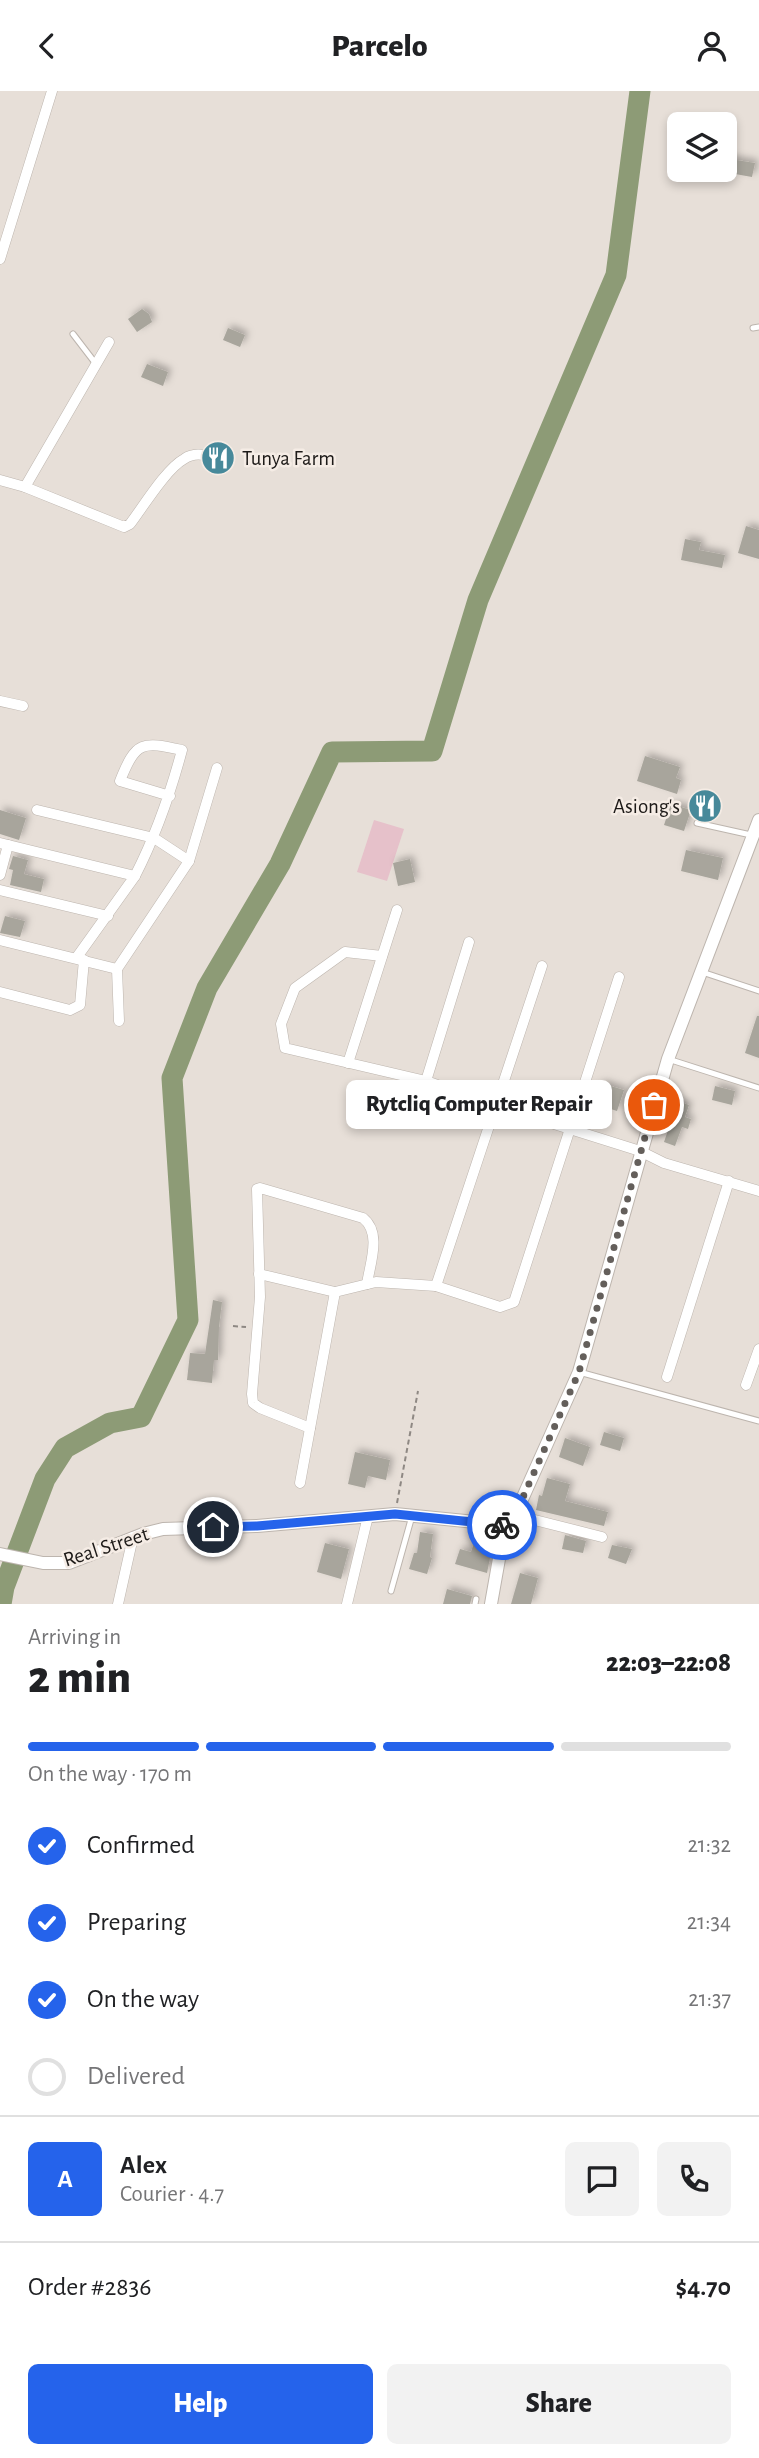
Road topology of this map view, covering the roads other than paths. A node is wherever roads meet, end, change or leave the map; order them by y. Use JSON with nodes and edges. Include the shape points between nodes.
{"nodes":[{"id":1,"x":51,"y":91,"type":"edge"},
{"id":2,"x":0,"y":259,"type":"edge"},
{"id":3,"x":73,"y":334,"type":"dead end"},
{"id":4,"x":109,"y":342,"type":"dead end"},
{"id":5,"x":96,"y":364,"type":"junction"},
{"id":6,"x":216,"y":457,"type":"dead end"},
{"id":7,"x":0,"y":481,"type":"edge"},
{"id":8,"x":25,"y":487,"type":"junction"},
{"id":9,"x":0,"y":701,"type":"edge"},
{"id":10,"x":23,"y":706,"type":"dead end"},
{"id":11,"x":216,"y":768,"type":"dead end"},
{"id":12,"x":170,"y":796,"type":"junction"},
{"id":13,"x":37,"y":810,"type":"dead end"},
{"id":14,"x":759,"y":820,"type":"edge"},
{"id":15,"x":697,"y":823,"type":"dead end"},
{"id":16,"x":754,"y":836,"type":"junction"},
{"id":17,"x":154,"y":838,"type":"junction"},
{"id":18,"x":4,"y":844,"type":"edge"},
{"id":19,"x":189,"y":861,"type":"junction"},
{"id":20,"x":0,"y":875,"type":"edge"},
{"id":21,"x":135,"y":876,"type":"junction"},
{"id":22,"x":0,"y":890,"type":"edge"},
{"id":23,"x":397,"y":910,"type":"dead end"},
{"id":24,"x":108,"y":916,"type":"junction"},
{"id":25,"x":0,"y":940,"type":"edge"},
{"id":26,"x":469,"y":942,"type":"dead end"},
{"id":27,"x":382,"y":956,"type":"junction"},
{"id":28,"x":80,"y":959,"type":"junction"},
{"id":29,"x":542,"y":966,"type":"dead end"},
{"id":30,"x":117,"y":969,"type":"junction"},
{"id":31,"x":701,"y":972,"type":"junction"},
{"id":32,"x":618,"y":977,"type":"dead end"},
{"id":33,"x":759,"y":991,"type":"edge"},
{"id":34,"x":0,"y":992,"type":"edge"},
{"id":35,"x":119,"y":1021,"type":"dead end"},
{"id":36,"x":668,"y":1059,"type":"junction"},
{"id":37,"x":348,"y":1063,"type":"junction"},
{"id":38,"x":426,"y":1081,"type":"junction"},
{"id":39,"x":759,"y":1088,"type":"edge"},
{"id":40,"x":497,"y":1106,"type":"junction"},
{"id":41,"x":570,"y":1128,"type":"junction"},
{"id":42,"x":640,"y":1151,"type":"junction"},
{"id":43,"x":729,"y":1181,"type":"junction"},
{"id":44,"x":759,"y":1191,"type":"edge"},
{"id":45,"x":259,"y":1274,"type":"junction"},
{"id":46,"x":368,"y":1285,"type":"junction"},
{"id":47,"x":436,"y":1286,"type":"junction"},
{"id":48,"x":335,"y":1292,"type":"junction"},
{"id":49,"x":759,"y":1349,"type":"edge"},
{"id":50,"x":579,"y":1372,"type":"junction"},
{"id":51,"x":667,"y":1377,"type":"dead end"},
{"id":52,"x":746,"y":1385,"type":"dead end"},
{"id":53,"x":759,"y":1421,"type":"edge"},
{"id":54,"x":310,"y":1428,"type":"junction"},
{"id":55,"x":300,"y":1483,"type":"dead end"},
{"id":56,"x":515,"y":1515,"type":"junction"},
{"id":57,"x":368,"y":1516,"type":"junction"},
{"id":58,"x":412,"y":1516,"type":"junction"},
{"id":59,"x":505,"y":1525,"type":"junction"},
{"id":60,"x":133,"y":1537,"type":"junction"},
{"id":61,"x":602,"y":1537,"type":"dead end"},
{"id":62,"x":0,"y":1554,"type":"edge"},
{"id":63,"x":391,"y":1591,"type":"dead end"},
{"id":64,"x":118,"y":1604,"type":"edge"},
{"id":65,"x":347,"y":1604,"type":"edge"},
{"id":66,"x":491,"y":1604,"type":"edge"}],
"edges":[{"from":1,"to":2,"type":"street"},
{"from":3,"to":5,"type":"lane"},
{"from":4,"to":5,"type":"street"},
{"from":5,"to":8,"type":"street"},
{"from":6,"to":8,"type":"street","via":[[198,454],[184,458],[124,527]]},
{"from":7,"to":8,"type":"street"},
{"from":9,"to":10,"type":"street"},
{"from":11,"to":19,"type":"street"},
{"from":12,"to":12,"type":"street","via":[[120,781],[137,749],[152,743],[182,750]]},
{"from":12,"to":17,"type":"street"},
{"from":13,"to":17,"type":"street"},
{"from":14,"to":16,"type":"street"},
{"from":15,"to":16,"type":"lane"},
{"from":16,"to":31,"type":"street"},
{"from":17,"to":19,"type":"street"},
{"from":17,"to":21,"type":"street"},
{"from":18,"to":20,"type":"street"},
{"from":18,"to":21,"type":"street"},
{"from":19,"to":30,"type":"street"},
{"from":21,"to":24,"type":"street"},
{"from":22,"to":24,"type":"street"},
{"from":23,"to":27,"type":"street"},
{"from":24,"to":28,"type":"street"},
{"from":25,"to":28,"type":"street"},
{"from":26,"to":38,"type":"street"},
{"from":27,"to":37,"type":"street"},
{"from":27,"to":37,"type":"street","via":[[345,952],[295,988],[281,1024],[285,1048]]},
{"from":28,"to":30,"type":"street"},
{"from":28,"to":34,"type":"street","via":[[80,1005],[70,1010]]},
{"from":29,"to":40,"type":"street"},
{"from":30,"to":35,"type":"street"},
{"from":31,"to":33,"type":"lane"},
{"from":31,"to":36,"type":"street"},
{"from":32,"to":41,"type":"street"},
{"from":36,"to":39,"type":"lane"},
{"from":36,"to":42,"type":"street"},
{"from":37,"to":38,"type":"street"},
{"from":38,"to":40,"type":"street"},
{"from":40,"to":41,"type":"street"},
{"from":40,"to":47,"type":"street"},
{"from":41,"to":42,"type":"street"},
{"from":41,"to":47,"type":"street","via":[[514,1301],[500,1307]]},
{"from":42,"to":43,"type":"street","via":[[664,1163]]},
{"from":42,"to":50,"type":"street"},
{"from":43,"to":44,"type":"street"},
{"from":43,"to":51,"type":"street"},
{"from":45,"to":46,"type":"street","via":[[260,1188],[363,1218],[370,1224],[374,1234]]},
{"from":45,"to":48,"type":"street"},
{"from":45,"to":54,"type":"street","via":[[253,1403]]},
{"from":46,"to":47,"type":"street"},
{"from":46,"to":48,"type":"street"},
{"from":48,"to":54,"type":"street"},
{"from":49,"to":52,"type":"street"},
{"from":50,"to":53,"type":"lane"},
{"from":50,"to":56,"type":"street"},
{"from":54,"to":55,"type":"street"},
{"from":56,"to":59,"type":"street"},
{"from":56,"to":61,"type":"street"},
{"from":57,"to":58,"type":"street","name":"Real Street"},
{"from":57,"to":60,"type":"street","name":"Real Street","via":[[163,1529]]},
{"from":57,"to":65,"type":"street"},
{"from":58,"to":59,"type":"street","name":"Real Street"},
{"from":58,"to":63,"type":"lane"},
{"from":59,"to":66,"type":"street"},
{"from":60,"to":62,"type":"street","name":"Real Street","via":[[69,1563]]},
{"from":60,"to":64,"type":"street"}]}
